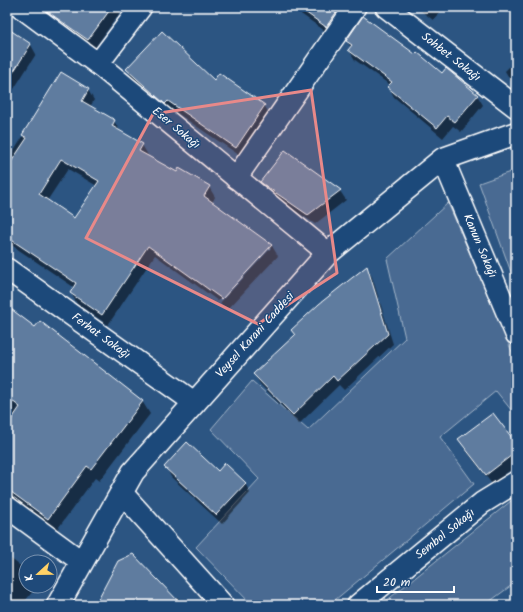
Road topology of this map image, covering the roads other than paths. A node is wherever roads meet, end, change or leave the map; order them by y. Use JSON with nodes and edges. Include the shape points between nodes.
{"nodes":[{"id":1,"x":21,"y":7,"type":"edge"},
{"id":2,"x":142,"y":7,"type":"edge"},
{"id":3,"x":355,"y":7,"type":"edge"},
{"id":4,"x":386,"y":7,"type":"edge"},
{"id":5,"x":98,"y":64,"type":"junction"},
{"id":6,"x":516,"y":107,"type":"edge"},
{"id":7,"x":516,"y":133,"type":"edge"},
{"id":8,"x":443,"y":159,"type":"junction"},
{"id":9,"x":236,"y":178,"type":"junction"},
{"id":10,"x":328,"y":253,"type":"junction"},
{"id":11,"x":7,"y":269,"type":"edge"},
{"id":12,"x":516,"y":334,"type":"edge"},
{"id":13,"x":194,"y":403,"type":"junction"},
{"id":14,"x":516,"y":482,"type":"edge"},
{"id":15,"x":122,"y":493,"type":"junction"},
{"id":16,"x":7,"y":507,"type":"edge"},
{"id":17,"x":82,"y":562,"type":"junction"},
{"id":18,"x":58,"y":605,"type":"edge"},
{"id":19,"x":223,"y":605,"type":"edge"},
{"id":20,"x":358,"y":605,"type":"edge"}],
"edges":[{"from":1,"to":5,"type":"street","name":"Eser Sokağı"},
{"from":2,"to":5,"type":"street"},
{"from":3,"to":9,"type":"street"},
{"from":4,"to":6,"type":"street","name":"Sohbet Sokağı"},
{"from":5,"to":9,"type":"street","name":"Eser Sokağı"},
{"from":7,"to":8,"type":"main road","name":"Veysel Karani Caddesi"},
{"from":8,"to":10,"type":"main road","name":"Veysel Karani Caddesi"},
{"from":8,"to":12,"type":"street","name":"Kanun Sokağı"},
{"from":9,"to":10,"type":"street","name":"Eser Sokağı"},
{"from":10,"to":13,"type":"main road","name":"Veysel Karani Caddesi"},
{"from":11,"to":13,"type":"street","name":"Ferhat Sokağı"},
{"from":13,"to":15,"type":"main road","name":"Veysel Karani Caddesi","via":[[133,472]]},
{"from":14,"to":20,"type":"street","name":"Sembol Sokağı","via":[[482,503]]},
{"from":15,"to":17,"type":"main road","name":"Veysel Karani Caddesi"},
{"from":15,"to":19,"type":"street"},
{"from":16,"to":17,"type":"street"},
{"from":17,"to":18,"type":"main road","name":"Veysel Karani Caddesi"}]}
